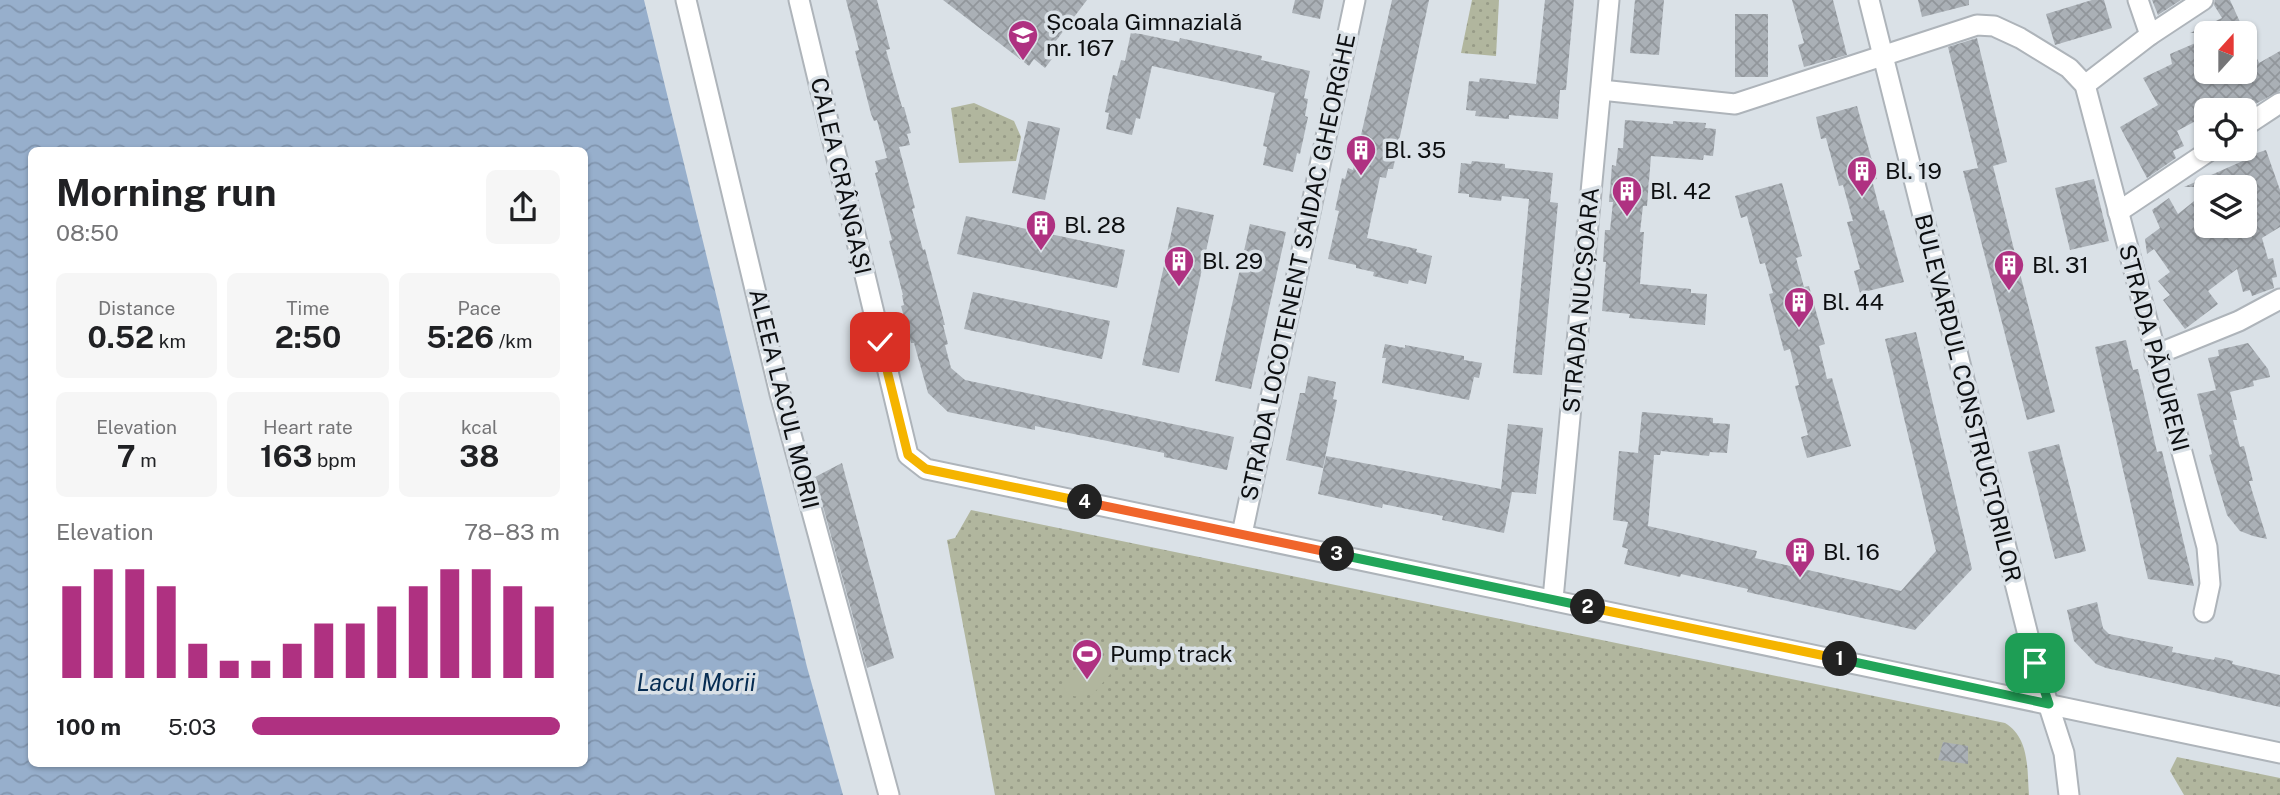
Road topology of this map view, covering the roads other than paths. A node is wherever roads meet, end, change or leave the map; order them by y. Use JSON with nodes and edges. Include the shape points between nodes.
{"nodes":[{"id":1,"x":686,"y":0,"type":"edge"},
{"id":2,"x":799,"y":0,"type":"edge"},
{"id":3,"x":1355,"y":0,"type":"edge"},
{"id":4,"x":1609,"y":0,"type":"edge"},
{"id":5,"x":1868,"y":0,"type":"edge"},
{"id":6,"x":2137,"y":0,"type":"edge"},
{"id":7,"x":2203,"y":0,"type":"edge"},
{"id":8,"x":2150,"y":35,"type":"junction"},
{"id":9,"x":1883,"y":57,"type":"junction"},
{"id":10,"x":2085,"y":85,"type":"junction"},
{"id":11,"x":1601,"y":90,"type":"junction"},
{"id":12,"x":2280,"y":103,"type":"edge"},
{"id":13,"x":2257,"y":118,"type":"edge"},
{"id":14,"x":2194,"y":161,"type":"edge"},
{"id":15,"x":2118,"y":212,"type":"junction"},
{"id":16,"x":2280,"y":299,"type":"edge"},
{"id":17,"x":2155,"y":355,"type":"junction"},
{"id":18,"x":1242,"y":534,"type":"junction"},
{"id":19,"x":1553,"y":599,"type":"junction"},
{"id":20,"x":2204,"y":612,"type":"dead end"},
{"id":21,"x":2049,"y":704,"type":"junction"},
{"id":22,"x":2280,"y":753,"type":"edge"},
{"id":23,"x":889,"y":795,"type":"edge"},
{"id":24,"x":2069,"y":795,"type":"edge"}],
"edges":[{"from":1,"to":23,"type":"street","name":"ALEEA LACUL MORII","via":[[780,394]]},
{"from":2,"to":18,"type":"street","name":"CALEA CRÂNGAȘI","via":[[908,455],[926,469]]},
{"from":3,"to":18,"type":"street","name":"STRADA LOCOTENENT SAIDAC GHEORGHE"},
{"from":4,"to":11,"type":"street","name":"STRADA NUCȘOARA"},
{"from":5,"to":9,"type":"street","name":"BULEVARDUL CONSTRUCTORILOR"},
{"from":6,"to":8,"type":"street"},
{"from":7,"to":8,"type":"street"},
{"from":8,"to":10,"type":"street"},
{"from":9,"to":10,"type":"street","via":[[1977,25],[1994,26],[2069,68]]},
{"from":9,"to":11,"type":"street","via":[[1735,104]]},
{"from":9,"to":21,"type":"street","name":"BULEVARDUL CONSTRUCTORILOR","via":[[2032,652]]},
{"from":10,"to":15,"type":"street","name":"STRADA PĂDURENI"},
{"from":11,"to":19,"type":"street","name":"STRADA NUCȘOARA"},
{"from":12,"to":13,"type":"street"},
{"from":14,"to":15,"type":"street"},
{"from":15,"to":17,"type":"street","name":"STRADA PĂDURENI"},
{"from":16,"to":17,"type":"street"},
{"from":17,"to":20,"type":"street","name":"STRADA PĂDURENI","via":[[2207,547],[2210,584]]},
{"from":18,"to":19,"type":"street","name":"CALEA CRÂNGAȘI"},
{"from":19,"to":21,"type":"street","name":"CALEA CRÂNGAȘI"},
{"from":21,"to":22,"type":"street","name":"CALEA CRÂNGAȘI"},
{"from":21,"to":24,"type":"street","name":"BULEVARDUL CONSTRUCTORILOR","via":[[2064,753]]}]}
